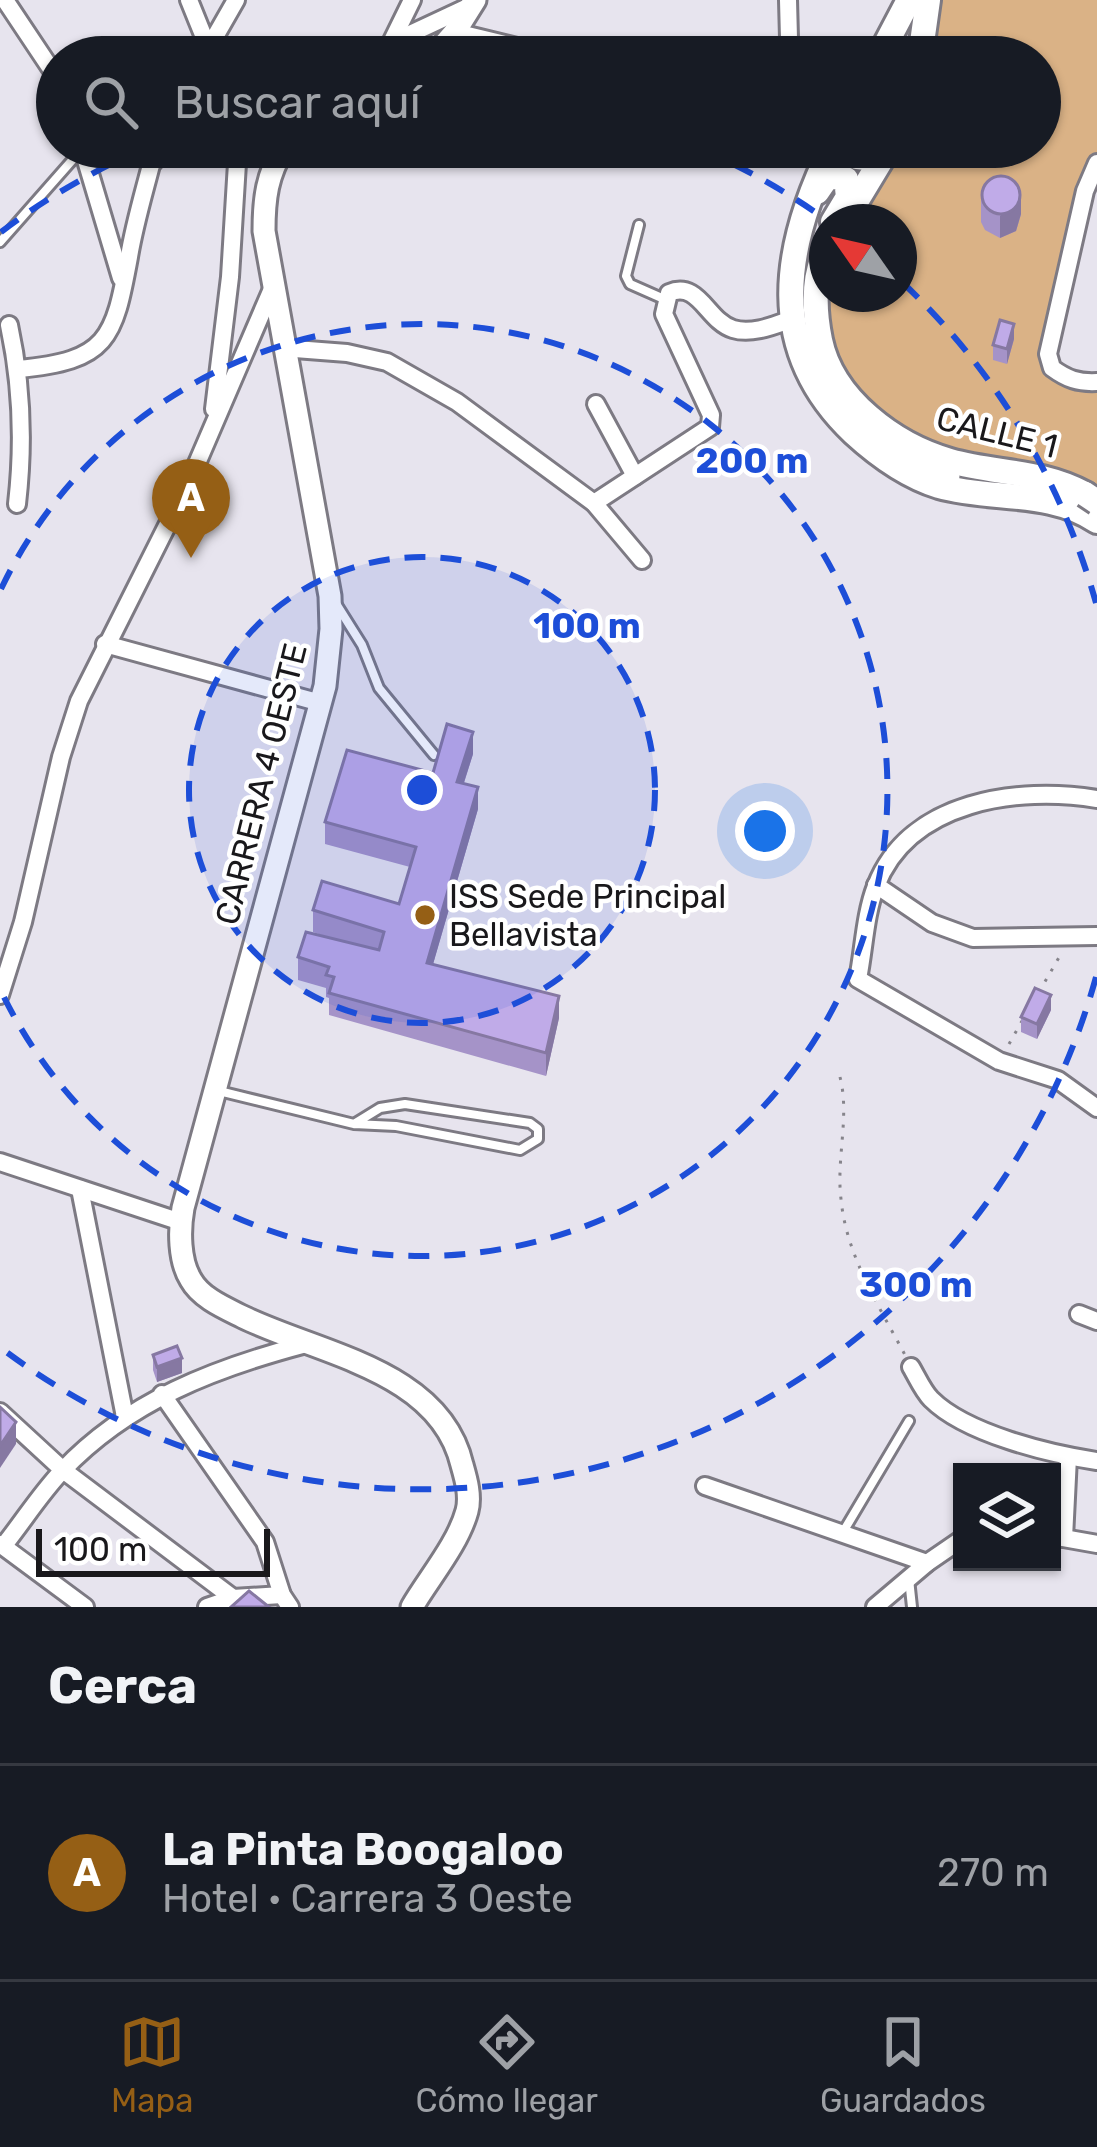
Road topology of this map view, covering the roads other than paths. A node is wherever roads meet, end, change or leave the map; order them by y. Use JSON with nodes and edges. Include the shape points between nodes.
{"nodes":[{"id":1,"x":5,"y":0,"type":"edge"},
{"id":2,"x":189,"y":0,"type":"edge"},
{"id":3,"x":236,"y":0,"type":"edge"},
{"id":4,"x":412,"y":0,"type":"edge"},
{"id":5,"x":788,"y":0,"type":"edge"},
{"id":6,"x":909,"y":0,"type":"edge"},
{"id":7,"x":928,"y":0,"type":"edge"},
{"id":8,"x":472,"y":3,"type":"edge"},
{"id":9,"x":455,"y":32,"type":"junction"},
{"id":10,"x":203,"y":36,"type":"edge"},
{"id":11,"x":218,"y":36,"type":"edge"},
{"id":12,"x":395,"y":36,"type":"edge"},
{"id":13,"x":413,"y":36,"type":"edge"},
{"id":14,"x":451,"y":36,"type":"edge"},
{"id":15,"x":471,"y":36,"type":"edge"},
{"id":16,"x":789,"y":36,"type":"edge"},
{"id":17,"x":892,"y":36,"type":"edge"},
{"id":18,"x":923,"y":36,"type":"edge"},
{"id":19,"x":36,"y":46,"type":"edge"},
{"id":20,"x":1097,"y":163,"type":"edge"},
{"id":21,"x":64,"y":168,"type":"edge"},
{"id":22,"x":88,"y":168,"type":"edge"},
{"id":23,"x":151,"y":168,"type":"edge"},
{"id":24,"x":237,"y":168,"type":"edge"},
{"id":25,"x":271,"y":168,"type":"edge"},
{"id":26,"x":822,"y":168,"type":"edge"},
{"id":27,"x":877,"y":168,"type":"edge"},
{"id":28,"x":812,"y":204,"type":"edge"},
{"id":29,"x":841,"y":204,"type":"edge"},
{"id":30,"x":854,"y":204,"type":"edge"},
{"id":31,"x":809,"y":211,"type":"edge"},
{"id":32,"x":639,"y":225,"type":"dead end"},
{"id":33,"x":0,"y":242,"type":"edge"},
{"id":34,"x":794,"y":244,"type":"junction"},
{"id":35,"x":123,"y":286,"type":"junction"},
{"id":36,"x":809,"y":286,"type":"edge"},
{"id":37,"x":272,"y":289,"type":"junction"},
{"id":38,"x":664,"y":298,"type":"junction"},
{"id":39,"x":816,"y":312,"type":"edge"},
{"id":40,"x":792,"y":319,"type":"junction"},
{"id":41,"x":9,"y":326,"type":"dead end"},
{"id":42,"x":295,"y":349,"type":"dead end"},
{"id":43,"x":18,"y":369,"type":"junction"},
{"id":44,"x":831,"y":374,"type":"junction"},
{"id":45,"x":1097,"y":382,"type":"edge"},
{"id":46,"x":596,"y":404,"type":"dead end"},
{"id":47,"x":211,"y":433,"type":"junction"},
{"id":48,"x":634,"y":476,"type":"junction"},
{"id":49,"x":594,"y":503,"type":"junction"},
{"id":50,"x":17,"y":504,"type":"dead end"},
{"id":51,"x":1093,"y":508,"type":"edge"},
{"id":52,"x":642,"y":560,"type":"dead end"},
{"id":53,"x":330,"y":596,"type":"junction"},
{"id":54,"x":105,"y":644,"type":"junction"},
{"id":55,"x":321,"y":703,"type":"junction"},
{"id":56,"x":434,"y":755,"type":"edge"},
{"id":57,"x":1097,"y":799,"type":"edge"},
{"id":58,"x":876,"y":885,"type":"junction"},
{"id":59,"x":1097,"y":936,"type":"edge"},
{"id":60,"x":0,"y":995,"type":"edge"},
{"id":61,"x":216,"y":1090,"type":"junction"},
{"id":62,"x":1097,"y":1108,"type":"edge"},
{"id":63,"x":354,"y":1124,"type":"junction"},
{"id":64,"x":0,"y":1162,"type":"edge"},
{"id":65,"x":80,"y":1189,"type":"junction"},
{"id":66,"x":181,"y":1222,"type":"junction"},
{"id":67,"x":1079,"y":1314,"type":"dead end"},
{"id":68,"x":1097,"y":1322,"type":"edge"},
{"id":69,"x":306,"y":1344,"type":"junction"},
{"id":70,"x":911,"y":1367,"type":"road end"},
{"id":71,"x":162,"y":1394,"type":"junction"},
{"id":72,"x":0,"y":1412,"type":"edge"},
{"id":73,"x":125,"y":1418,"type":"junction"},
{"id":74,"x":909,"y":1421,"type":"dead end"},
{"id":75,"x":1068,"y":1457,"type":"junction"},
{"id":76,"x":1097,"y":1461,"type":"edge"},
{"id":77,"x":62,"y":1470,"type":"junction"},
{"id":78,"x":705,"y":1486,"type":"dead end"},
{"id":79,"x":1061,"y":1513,"type":"edge"},
{"id":80,"x":842,"y":1533,"type":"junction"},
{"id":81,"x":1061,"y":1538,"type":"edge"},
{"id":82,"x":2,"y":1544,"type":"edge"},
{"id":83,"x":1097,"y":1544,"type":"edge"},
{"id":84,"x":953,"y":1545,"type":"edge"},
{"id":85,"x":927,"y":1562,"type":"junction"},
{"id":86,"x":908,"y":1578,"type":"junction"},
{"id":87,"x":233,"y":1598,"type":"junction"},
{"id":88,"x":286,"y":1601,"type":"edge"},
{"id":89,"x":85,"y":1607,"type":"edge"},
{"id":90,"x":207,"y":1607,"type":"edge"},
{"id":91,"x":412,"y":1607,"type":"edge"},
{"id":92,"x":875,"y":1607,"type":"edge"},
{"id":93,"x":912,"y":1607,"type":"edge"}],
"edges":[{"from":1,"to":19,"type":"street"},
{"from":2,"to":10,"type":"street"},
{"from":3,"to":11,"type":"street"},
{"from":4,"to":12,"type":"street"},
{"from":5,"to":16,"type":"street"},
{"from":6,"to":17,"type":"main road"},
{"from":7,"to":18,"type":"main road"},
{"from":8,"to":9,"type":"street"},
{"from":8,"to":13,"type":"street"},
{"from":9,"to":14,"type":"street"},
{"from":9,"to":15,"type":"street"},
{"from":20,"to":45,"type":"street","via":[[1050,336],[1052,368]]},
{"from":21,"to":33,"type":"lane"},
{"from":22,"to":35,"type":"street"},
{"from":23,"to":35,"type":"street"},
{"from":24,"to":47,"type":"street"},
{"from":25,"to":37,"type":"street","name":"CARRERA 4 OESTE","via":[[264,196]]},
{"from":26,"to":34,"type":"main road"},
{"from":27,"to":30,"type":"main road"},
{"from":28,"to":29,"type":"main road","via":[[828,176],[838,175],[849,188]]},
{"from":31,"to":34,"type":"main road"},
{"from":32,"to":38,"type":"lane","via":[[626,276]]},
{"from":34,"to":40,"type":"main road"},
{"from":35,"to":43,"type":"street","via":[[115,326],[100,343],[64,361]]},
{"from":36,"to":40,"type":"main road"},
{"from":37,"to":47,"type":"street"},
{"from":37,"to":53,"type":"street","name":"CARRERA 4 OESTE"},
{"from":38,"to":40,"type":"street","via":[[684,289],[740,330]]},
{"from":38,"to":48,"type":"street","via":[[710,427]]},
{"from":39,"to":44,"type":"main road"},
{"from":40,"to":51,"type":"main road","via":[[806,366],[835,414],[891,462],[939,486]]},
{"from":41,"to":43,"type":"street"},
{"from":42,"to":49,"type":"street","via":[[387,362],[458,402]]},
{"from":43,"to":50,"type":"street"},
{"from":44,"to":51,"type":"main road","name":"CALLE 1","via":[[880,424],[934,455],[1058,481]]},
{"from":44,"to":51,"type":"street","via":[[846,405],[874,433],[928,470],[1040,486]]},
{"from":46,"to":48,"type":"street"},
{"from":47,"to":54,"type":"street"},
{"from":48,"to":49,"type":"street"},
{"from":49,"to":52,"type":"street"},
{"from":53,"to":55,"type":"street","name":"CARRERA 4 OESTE"},
{"from":53,"to":56,"type":"lane","via":[[379,688]]},
{"from":54,"to":55,"type":"street"},
{"from":54,"to":60,"type":"street","via":[[61,757]]},
{"from":55,"to":61,"type":"street","name":"CARRERA 4 OESTE"},
{"from":57,"to":58,"type":"street","via":[[1019,794],[965,806],[909,842]]},
{"from":58,"to":59,"type":"street","via":[[955,934]]},
{"from":58,"to":62,"type":"street","via":[[858,979],[999,1061],[1058,1079]]},
{"from":61,"to":63,"type":"lane"},
{"from":61,"to":66,"type":"street","name":"CARRERA 4 OESTE"},
{"from":63,"to":63,"type":"lane","via":[[405,1104],[530,1123],[538,1139],[520,1150]]},
{"from":64,"to":65,"type":"street"},
{"from":65,"to":66,"type":"street"},
{"from":65,"to":73,"type":"street"},
{"from":66,"to":69,"type":"street","via":[[189,1278],[200,1292]]},
{"from":67,"to":68,"type":"street"},
{"from":69,"to":71,"type":"street","via":[[230,1364]]},
{"from":69,"to":91,"type":"street","via":[[398,1384],[436,1409],[451,1430],[467,1510]]},
{"from":70,"to":75,"type":"street","via":[[931,1399],[958,1415],[1009,1441]]},
{"from":71,"to":73,"type":"street"},
{"from":71,"to":88,"type":"street","via":[[265,1542]]},
{"from":72,"to":77,"type":"street"},
{"from":73,"to":77,"type":"street"},
{"from":74,"to":80,"type":"lane"},
{"from":75,"to":76,"type":"street"},
{"from":75,"to":79,"type":"street"},
{"from":77,"to":82,"type":"street"},
{"from":77,"to":87,"type":"street"},
{"from":78,"to":80,"type":"street"},
{"from":80,"to":85,"type":"street"},
{"from":81,"to":83,"type":"street"},
{"from":82,"to":89,"type":"street"},
{"from":84,"to":85,"type":"street"},
{"from":85,"to":86,"type":"street"},
{"from":86,"to":92,"type":"street"},
{"from":86,"to":93,"type":"lane"},
{"from":87,"to":88,"type":"street"},
{"from":87,"to":90,"type":"street"}]}
